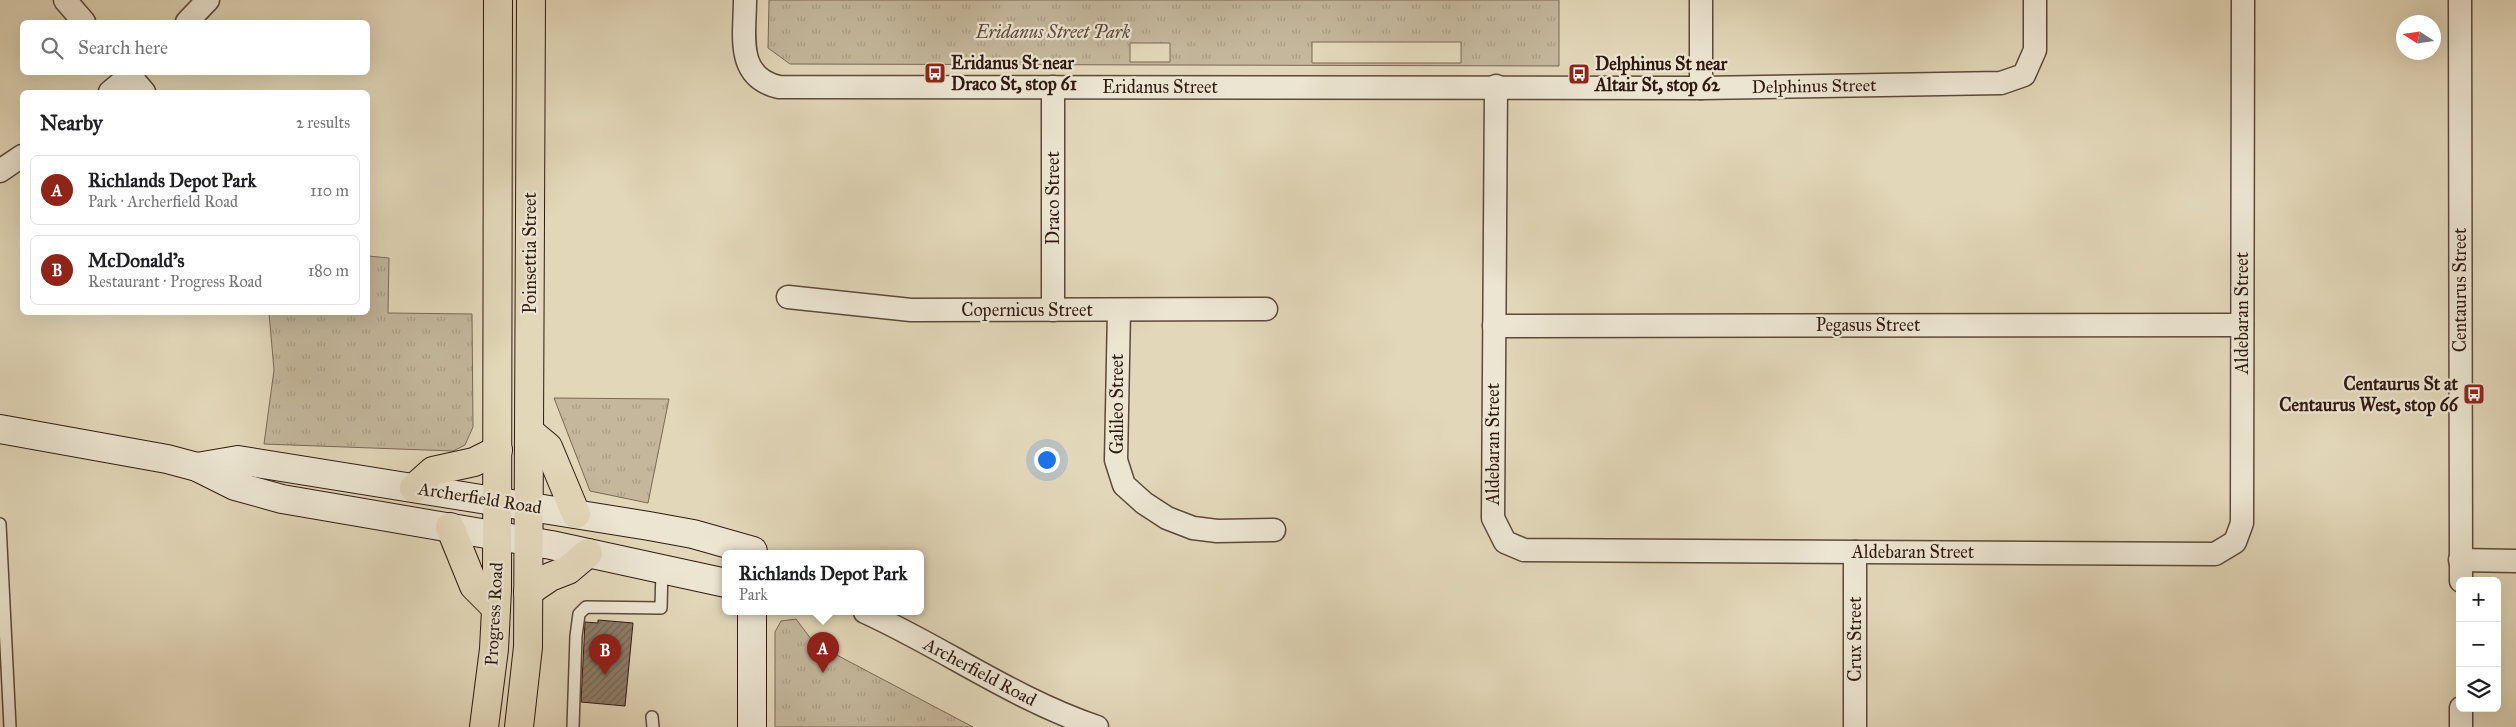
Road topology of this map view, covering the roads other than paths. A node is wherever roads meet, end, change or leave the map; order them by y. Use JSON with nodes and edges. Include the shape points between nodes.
{"nodes":[{"id":1,"x":65,"y":0,"type":"edge"},
{"id":2,"x":208,"y":0,"type":"edge"},
{"id":3,"x":498,"y":0,"type":"edge"},
{"id":4,"x":531,"y":0,"type":"edge"},
{"id":5,"x":745,"y":0,"type":"edge"},
{"id":6,"x":1701,"y":0,"type":"edge"},
{"id":7,"x":2035,"y":0,"type":"edge"},
{"id":8,"x":2243,"y":0,"type":"edge"},
{"id":9,"x":2460,"y":0,"type":"edge"},
{"id":10,"x":82,"y":20,"type":"edge"},
{"id":11,"x":189,"y":20,"type":"edge"},
{"id":12,"x":134,"y":78,"type":"edge"},
{"id":13,"x":1496,"y":86,"type":"junction"},
{"id":14,"x":1053,"y":87,"type":"junction"},
{"id":15,"x":1701,"y":88,"type":"junction"},
{"id":16,"x":113,"y":90,"type":"edge"},
{"id":17,"x":20,"y":157,"type":"edge"},
{"id":18,"x":0,"y":171,"type":"edge"},
{"id":19,"x":788,"y":297,"type":"dead end"},
{"id":20,"x":1266,"y":309,"type":"dead end"},
{"id":21,"x":1053,"y":310,"type":"junction"},
{"id":22,"x":1118,"y":310,"type":"junction"},
{"id":23,"x":2242,"y":325,"type":"junction"},
{"id":24,"x":1494,"y":326,"type":"junction"},
{"id":25,"x":0,"y":429,"type":"edge"},
{"id":26,"x":530,"y":432,"type":"junction"},
{"id":27,"x":498,"y":450,"type":"junction"},
{"id":28,"x":197,"y":467,"type":"junction"},
{"id":29,"x":414,"y":488,"type":"junction"},
{"id":30,"x":497,"y":501,"type":"junction"},
{"id":31,"x":529,"y":506,"type":"junction"},
{"id":32,"x":576,"y":514,"type":"junction"},
{"id":33,"x":0,"y":524,"type":"edge"},
{"id":34,"x":450,"y":527,"type":"junction"},
{"id":35,"x":1274,"y":530,"type":"dead end"},
{"id":36,"x":497,"y":535,"type":"junction"},
{"id":37,"x":528,"y":540,"type":"junction"},
{"id":38,"x":745,"y":550,"type":"edge"},
{"id":39,"x":588,"y":552,"type":"junction"},
{"id":40,"x":1855,"y":552,"type":"junction"},
{"id":41,"x":2516,"y":561,"type":"edge"},
{"id":42,"x":662,"y":568,"type":"junction"},
{"id":43,"x":2460,"y":570,"type":"edge"},
{"id":44,"x":722,"y":582,"type":"edge"},
{"id":45,"x":528,"y":592,"type":"junction"},
{"id":46,"x":496,"y":608,"type":"junction"},
{"id":47,"x":752,"y":615,"type":"edge"},
{"id":48,"x":871,"y":615,"type":"edge"},
{"id":49,"x":2461,"y":712,"type":"edge"},
{"id":50,"x":10,"y":727,"type":"edge"},
{"id":51,"x":484,"y":727,"type":"edge"},
{"id":52,"x":519,"y":727,"type":"edge"},
{"id":53,"x":573,"y":727,"type":"edge"},
{"id":54,"x":752,"y":727,"type":"edge"},
{"id":55,"x":1097,"y":727,"type":"edge"},
{"id":56,"x":1855,"y":727,"type":"edge"},
{"id":57,"x":2461,"y":727,"type":"edge"}],
"edges":[{"from":1,"to":10,"type":"street"},
{"from":2,"to":11,"type":"street"},
{"from":3,"to":27,"type":"main road","name":"Poinsettia Street"},
{"from":4,"to":26,"type":"main road","name":"Poinsettia Street"},
{"from":5,"to":14,"type":"street","name":"Eridanus Street","via":[[747,64],[758,80],[768,85]]},
{"from":6,"to":15,"type":"street"},
{"from":7,"to":15,"type":"street","name":"Delphinus Street","via":[[2035,50],[2024,75],[2001,83]]},
{"from":8,"to":23,"type":"street","name":"Aldebaran Street"},
{"from":9,"to":43,"type":"street","name":"Centaurus Street"},
{"from":12,"to":16,"type":"street"},
{"from":13,"to":14,"type":"street","name":"Eridanus Street"},
{"from":13,"to":15,"type":"street","name":"Delphinus Street"},
{"from":13,"to":24,"type":"street","name":"Aldebaran Street"},
{"from":14,"to":21,"type":"street","name":"Draco Street"},
{"from":17,"to":18,"type":"street"},
{"from":19,"to":21,"type":"street","name":"Copernicus Street","via":[[911,310]]},
{"from":20,"to":22,"type":"street","name":"Copernicus Street"},
{"from":21,"to":22,"type":"street","name":"Copernicus Street"},
{"from":22,"to":35,"type":"street","name":"Galileo Street","via":[[1116,460],[1124,485],[1167,518],[1194,528]]},
{"from":23,"to":24,"type":"street","name":"Pegasus Street"},
{"from":23,"to":40,"type":"street","name":"Aldebaran Street","via":[[2242,523],[2235,542],[2215,554]]},
{"from":24,"to":40,"type":"street","name":"Aldebaran Street","via":[[1493,518],[1504,542],[1524,550]]},
{"from":25,"to":28,"type":"main road","name":"Archerfield Road","via":[[128,451]]},
{"from":26,"to":31,"type":"main road","name":"Poinsettia Street"},
{"from":26,"to":32,"type":"main road","via":[[548,447]]},
{"from":27,"to":29,"type":"main road","via":[[474,462],[433,472]]},
{"from":27,"to":30,"type":"main road","name":"Poinsettia Street"},
{"from":28,"to":29,"type":"main road","name":"Archerfield Road","via":[[238,460]]},
{"from":28,"to":34,"type":"main road","name":"Archerfield Road","via":[[235,486],[282,499]]},
{"from":29,"to":30,"type":"main road","name":"Archerfield Road"},
{"from":30,"to":31,"type":"main road","name":"Archerfield Road"},
{"from":30,"to":36,"type":"main road","name":"Progress Road"},
{"from":31,"to":32,"type":"main road","name":"Archerfield Road"},
{"from":31,"to":37,"type":"main road","name":"Progress Road"},
{"from":32,"to":38,"type":"main road","name":"Archerfield Road","via":[[693,534]]},
{"from":33,"to":50,"type":"lane"},
{"from":34,"to":36,"type":"main road","name":"Archerfield Road"},
{"from":34,"to":46,"type":"main road","via":[[474,586]]},
{"from":36,"to":37,"type":"main road","name":"Archerfield Road"},
{"from":36,"to":46,"type":"main road","name":"Progress Road"},
{"from":37,"to":39,"type":"main road","name":"Archerfield Road"},
{"from":37,"to":45,"type":"main road","name":"Progress Road"},
{"from":39,"to":42,"type":"main road","name":"Archerfield Road"},
{"from":39,"to":45,"type":"main road","via":[[568,570],[550,576]]},
{"from":40,"to":56,"type":"street","name":"Crux Street"},
{"from":41,"to":43,"type":"street"},
{"from":42,"to":44,"type":"main road","name":"Archerfield Road"},
{"from":42,"to":53,"type":"lane","via":[[661,608],[586,607],[579,614]]},
{"from":45,"to":52,"type":"main road","name":"Progress Road","via":[[528,648]]},
{"from":46,"to":51,"type":"main road","name":"Progress Road"},
{"from":47,"to":54,"type":"main road"},
{"from":48,"to":55,"type":"street","name":"Archerfield Road","via":[[1007,688]]},
{"from":49,"to":57,"type":"street"}]}
